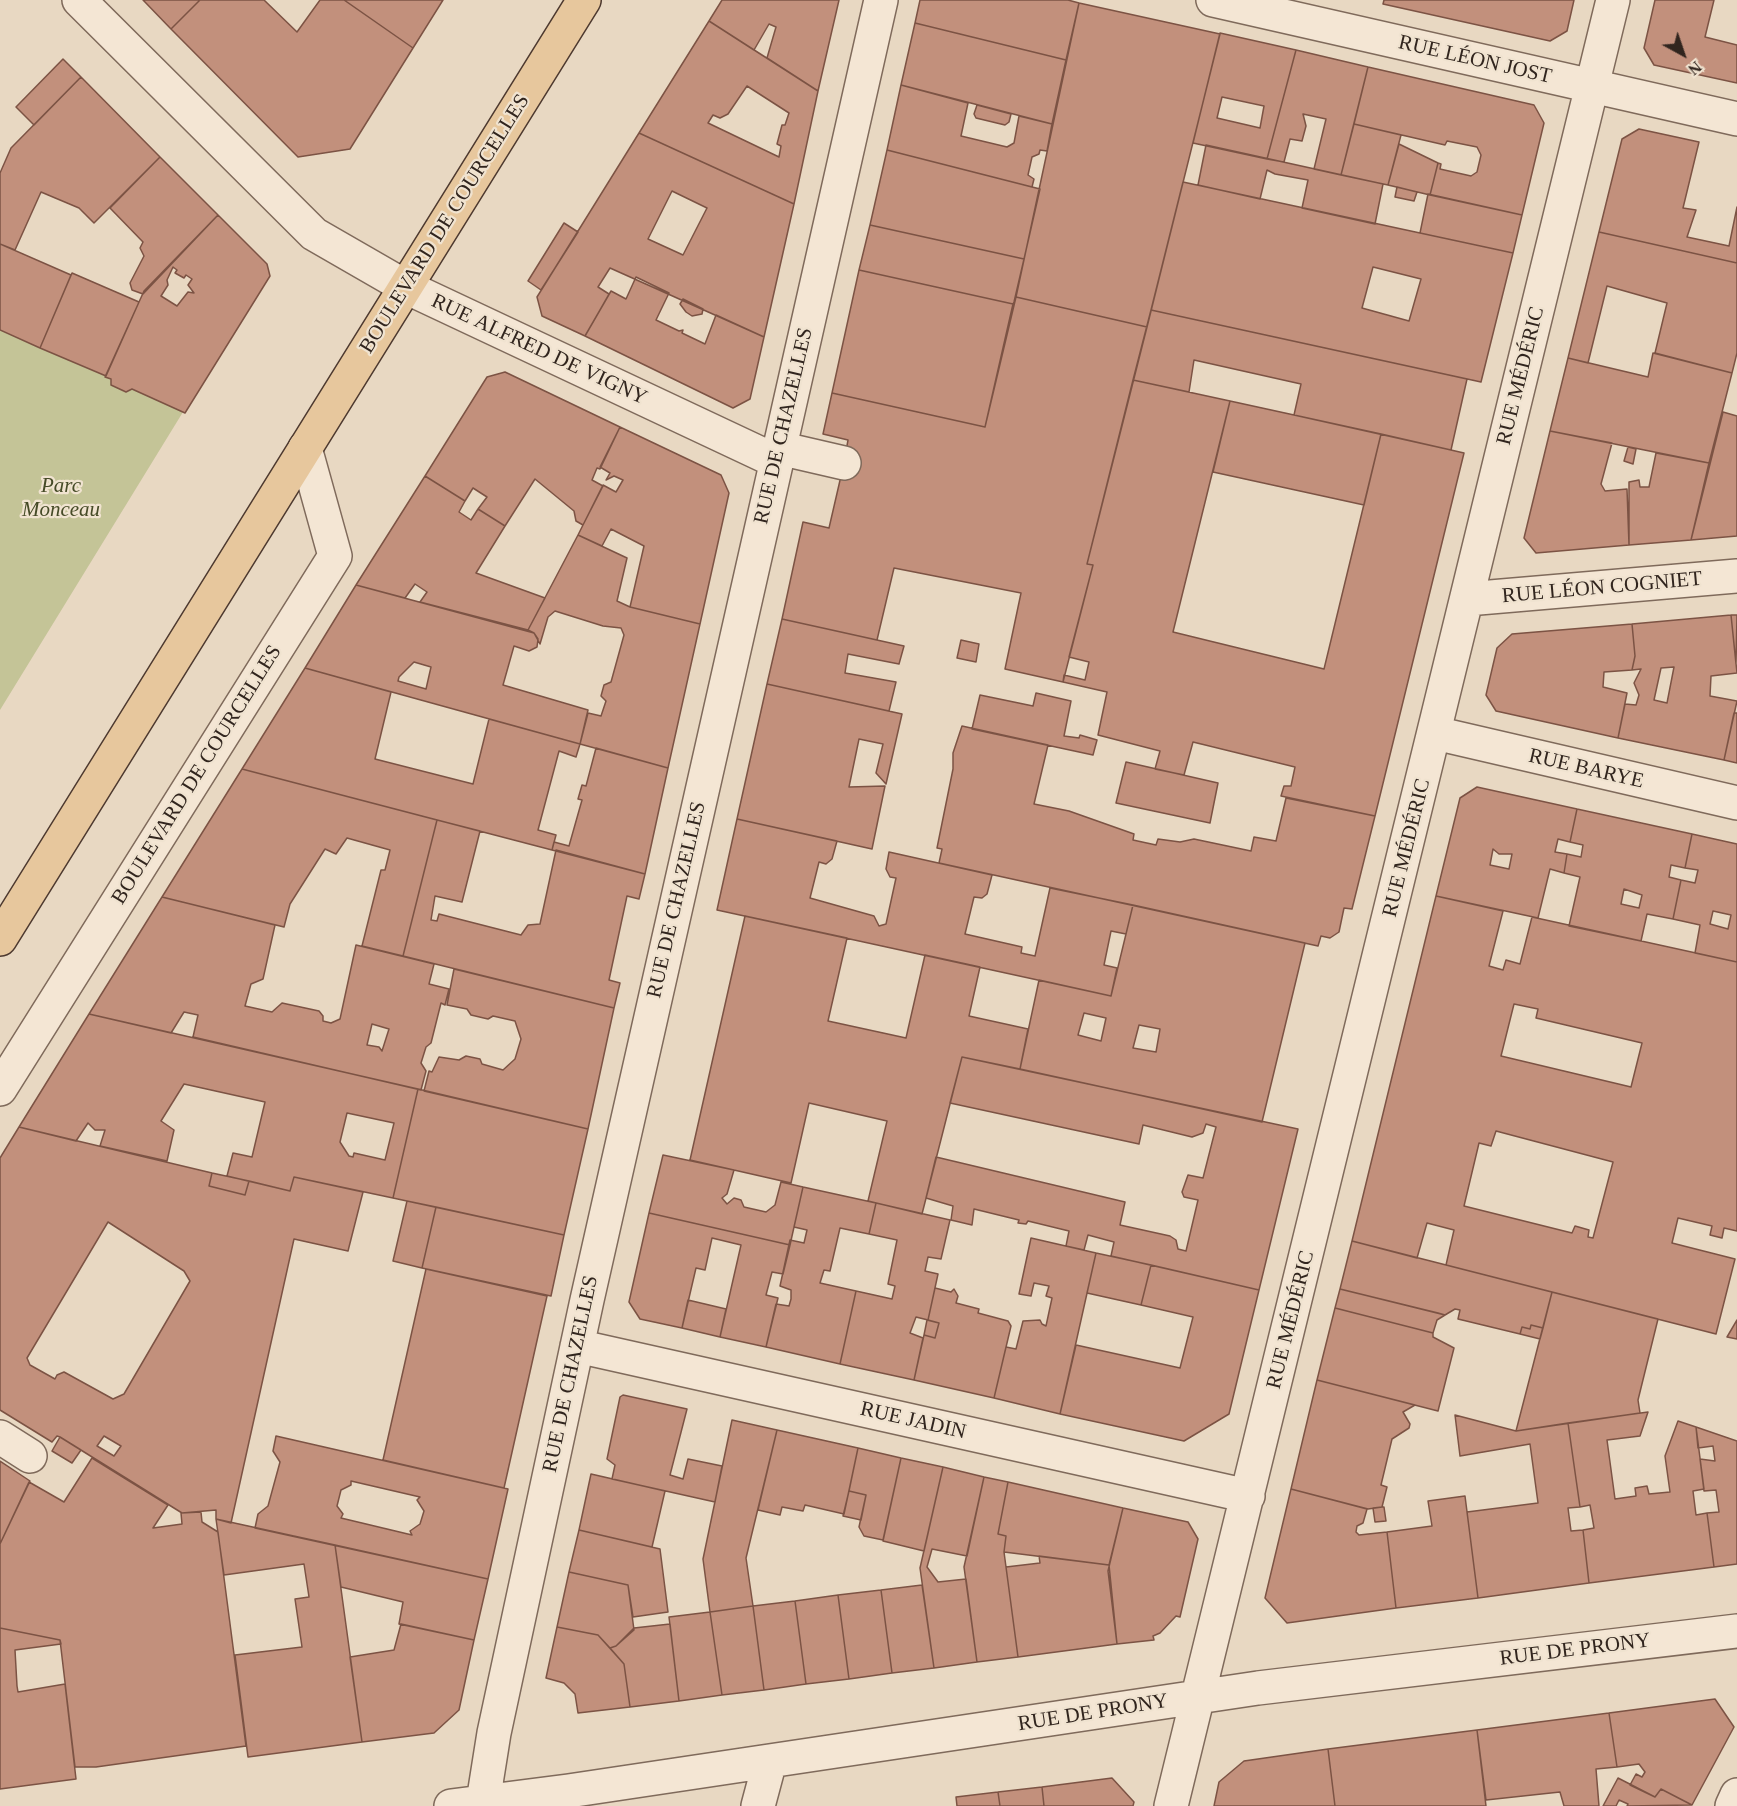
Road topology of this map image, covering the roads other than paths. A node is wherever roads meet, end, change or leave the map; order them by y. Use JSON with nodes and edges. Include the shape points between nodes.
{"nodes":[{"id":1,"x":79,"y":0,"type":"edge"},
{"id":2,"x":584,"y":0,"type":"edge"},
{"id":3,"x":881,"y":0,"type":"edge"},
{"id":4,"x":1214,"y":0,"type":"edge"},
{"id":5,"x":1613,"y":0,"type":"edge"},
{"id":6,"x":1592,"y":87,"type":"junction"},
{"id":7,"x":1737,"y":119,"type":"edge"},
{"id":8,"x":405,"y":287,"type":"junction"},
{"id":9,"x":305,"y":448,"type":"junction"},
{"id":10,"x":777,"y":454,"type":"junction"},
{"id":11,"x":844,"y":463,"type":"dead end"},
{"id":12,"x":1737,"y":576,"type":"edge"},
{"id":13,"x":1467,"y":599,"type":"junction"},
{"id":14,"x":1435,"y":733,"type":"junction"},
{"id":15,"x":1737,"y":803,"type":"edge"},
{"id":16,"x":0,"y":939,"type":"edge"},
{"id":17,"x":0,"y":1089,"type":"edge"},
{"id":18,"x":577,"y":1346,"type":"junction"},
{"id":19,"x":0,"y":1437,"type":"edge"},
{"id":20,"x":30,"y":1455,"type":"dead end"},
{"id":21,"x":1248,"y":1496,"type":"junction"},
{"id":22,"x":1737,"y":1630,"type":"edge"},
{"id":23,"x":1200,"y":1696,"type":"junction"},
{"id":24,"x":770,"y":1761,"type":"junction"},
{"id":25,"x":1737,"y":1795,"type":"edge"},
{"id":26,"x":483,"y":1802,"type":"junction"},
{"id":27,"x":451,"y":1806,"type":"edge"},
{"id":28,"x":758,"y":1806,"type":"edge"},
{"id":29,"x":1171,"y":1806,"type":"edge"},
{"id":30,"x":1732,"y":1806,"type":"edge"}],
"edges":[{"from":1,"to":8,"type":"street","name":"RUE ALFRED DE VIGNY","via":[[314,234]]},
{"from":2,"to":8,"type":"main road","name":"BOULEVARD DE COURCELLES"},
{"from":3,"to":10,"type":"street","name":"RUE DE CHAZELLES"},
{"from":4,"to":6,"type":"street","name":"RUE LÉON JOST"},
{"from":5,"to":6,"type":"street","name":"RUE MÉDÉRIC"},
{"from":6,"to":7,"type":"street","name":"RUE LÉON JOST"},
{"from":6,"to":13,"type":"street","name":"RUE MÉDÉRIC"},
{"from":8,"to":9,"type":"main road","name":"BOULEVARD DE COURCELLES"},
{"from":8,"to":10,"type":"street","name":"RUE ALFRED DE VIGNY"},
{"from":9,"to":16,"type":"main road","name":"BOULEVARD DE COURCELLES"},
{"from":9,"to":17,"type":"street","name":"BOULEVARD DE COURCELLES","via":[[335,556]]},
{"from":10,"to":11,"type":"street","name":"RUE ALFRED DE VIGNY"},
{"from":10,"to":18,"type":"street","name":"RUE DE CHAZELLES"},
{"from":12,"to":13,"type":"street","name":"RUE LÉON COGNIET"},
{"from":13,"to":14,"type":"street","name":"RUE MÉDÉRIC"},
{"from":14,"to":15,"type":"street","name":"RUE BARYE"},
{"from":14,"to":21,"type":"street","name":"RUE MÉDÉRIC"},
{"from":18,"to":21,"type":"street","name":"RUE JADIN"},
{"from":18,"to":26,"type":"street","name":"RUE DE CHAZELLES","via":[[494,1733]]},
{"from":19,"to":20,"type":"street"},
{"from":21,"to":23,"type":"street","name":"RUE MÉDÉRIC"},
{"from":22,"to":23,"type":"street","name":"RUE DE PRONY"},
{"from":23,"to":24,"type":"street","name":"RUE DE PRONY"},
{"from":23,"to":29,"type":"street","name":"RUE MÉDÉRIC"},
{"from":24,"to":26,"type":"street","name":"RUE DE PRONY"},
{"from":24,"to":28,"type":"street"},
{"from":25,"to":30,"type":"street"},
{"from":26,"to":27,"type":"street","name":"RUE DE PRONY"}]}
